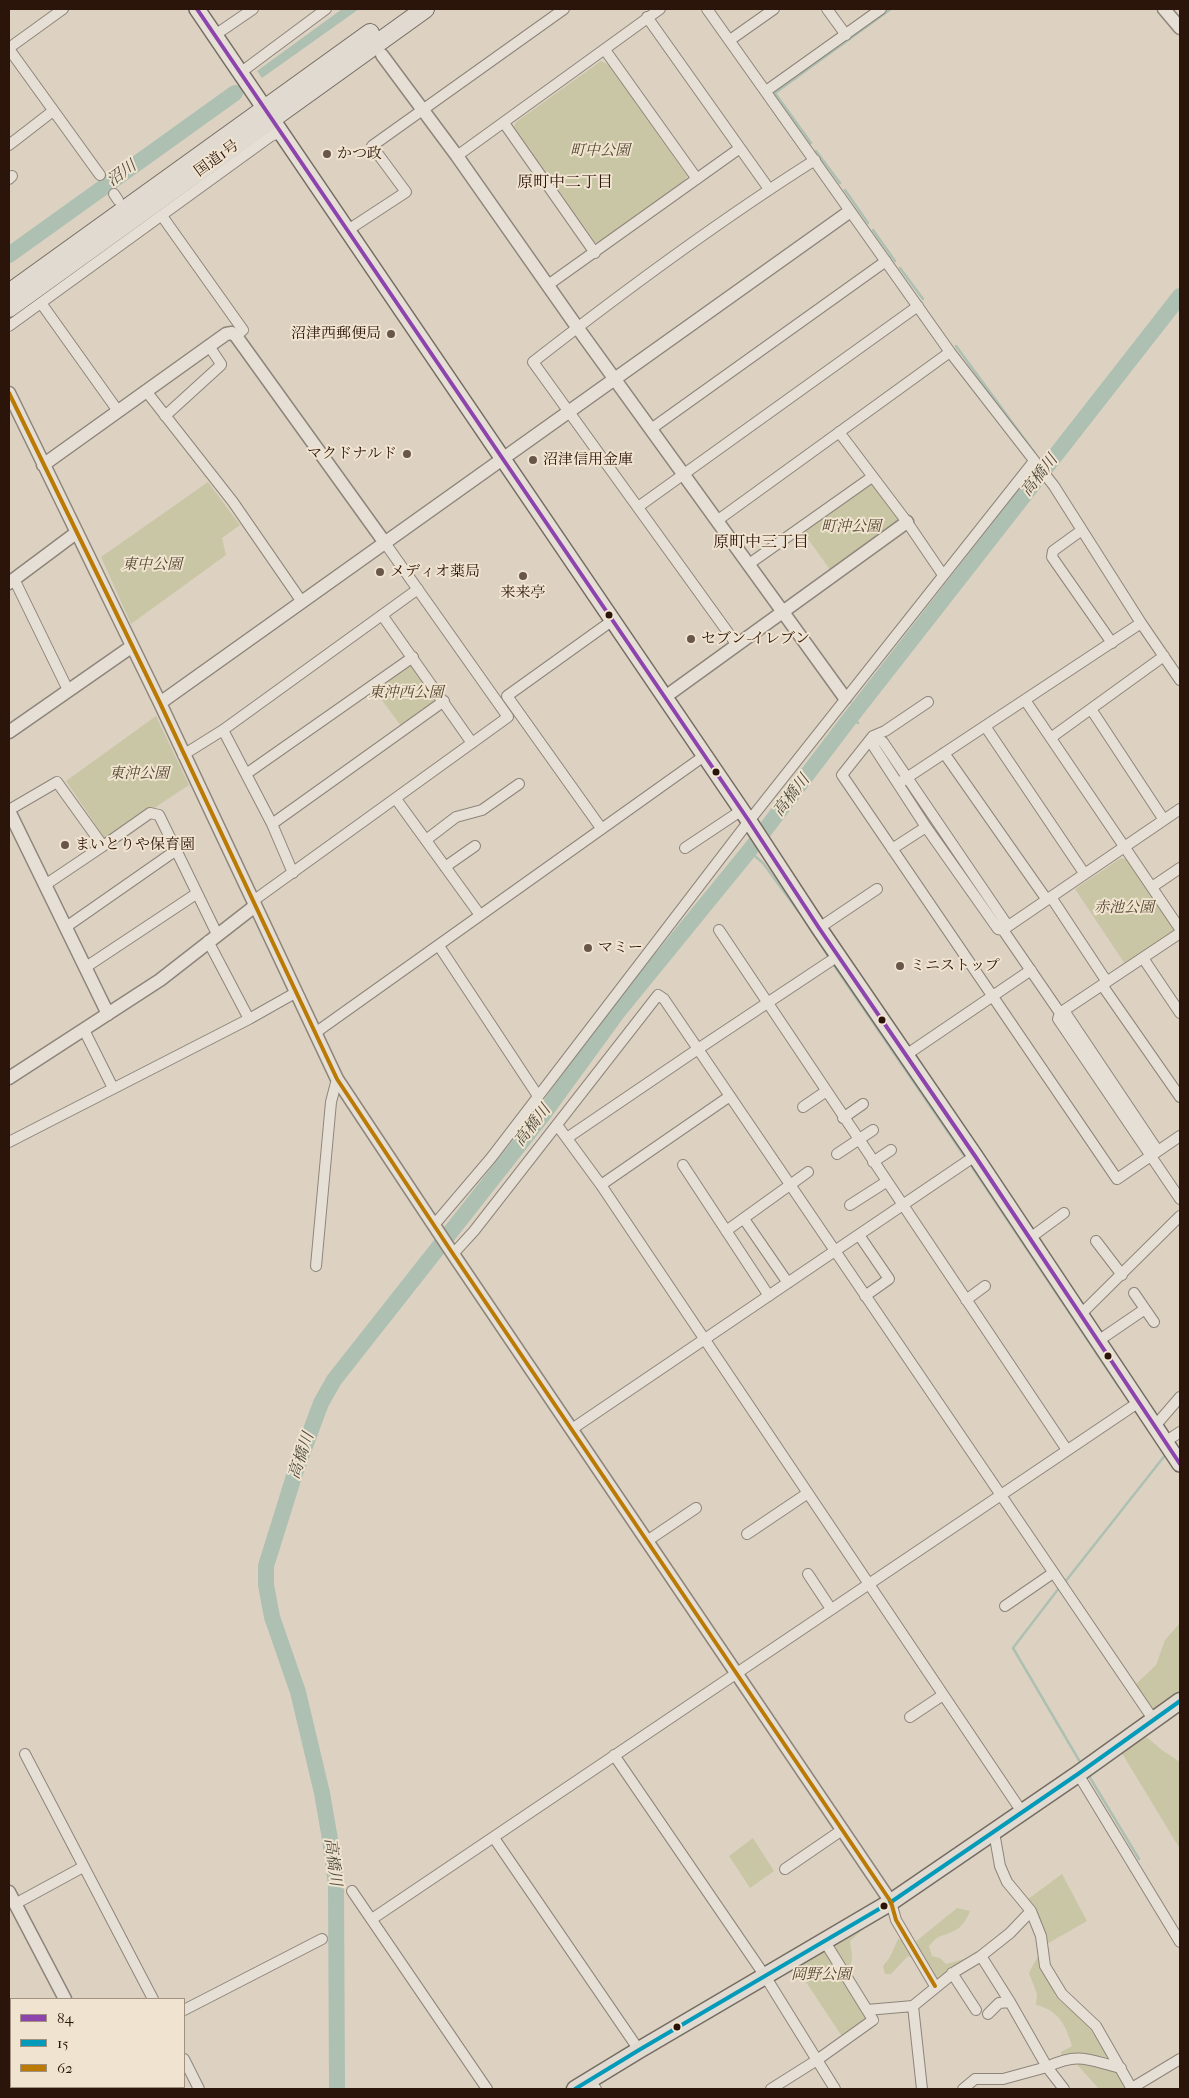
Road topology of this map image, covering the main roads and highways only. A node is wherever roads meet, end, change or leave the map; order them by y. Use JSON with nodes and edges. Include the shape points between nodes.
{"nodes":[{"id":1,"x":198,"y":9,"type":"edge"},
{"id":2,"x":404,"y":9,"type":"edge"},
{"id":3,"x":425,"y":9,"type":"edge"},
{"id":4,"x":273,"y":120,"type":"junction"},
{"id":5,"x":9,"y":293,"type":"edge"},
{"id":6,"x":9,"y":308,"type":"edge"},
{"id":7,"x":1180,"y":1464,"type":"edge"},
{"id":8,"x":1180,"y":1701,"type":"edge"},
{"id":9,"x":593,"y":2085,"type":"edge"},
{"id":10,"x":575,"y":2089,"type":"edge"}],
"edges":[{"from":1,"to":4,"type":"main road"},
{"from":2,"to":4,"type":"highway","name":"国道1号"},
{"from":3,"to":4,"type":"highway","name":"国道1号"},
{"from":4,"to":5,"type":"highway","name":"国道1号"},
{"from":4,"to":6,"type":"highway","name":"国道1号"},
{"from":4,"to":7,"type":"main road","via":[[748,820],[819,928],[834,959],[906,1055]]},
{"from":8,"to":9,"type":"main road","via":[[891,1902],[639,2050]]},
{"from":9,"to":10,"type":"main road"}]}
